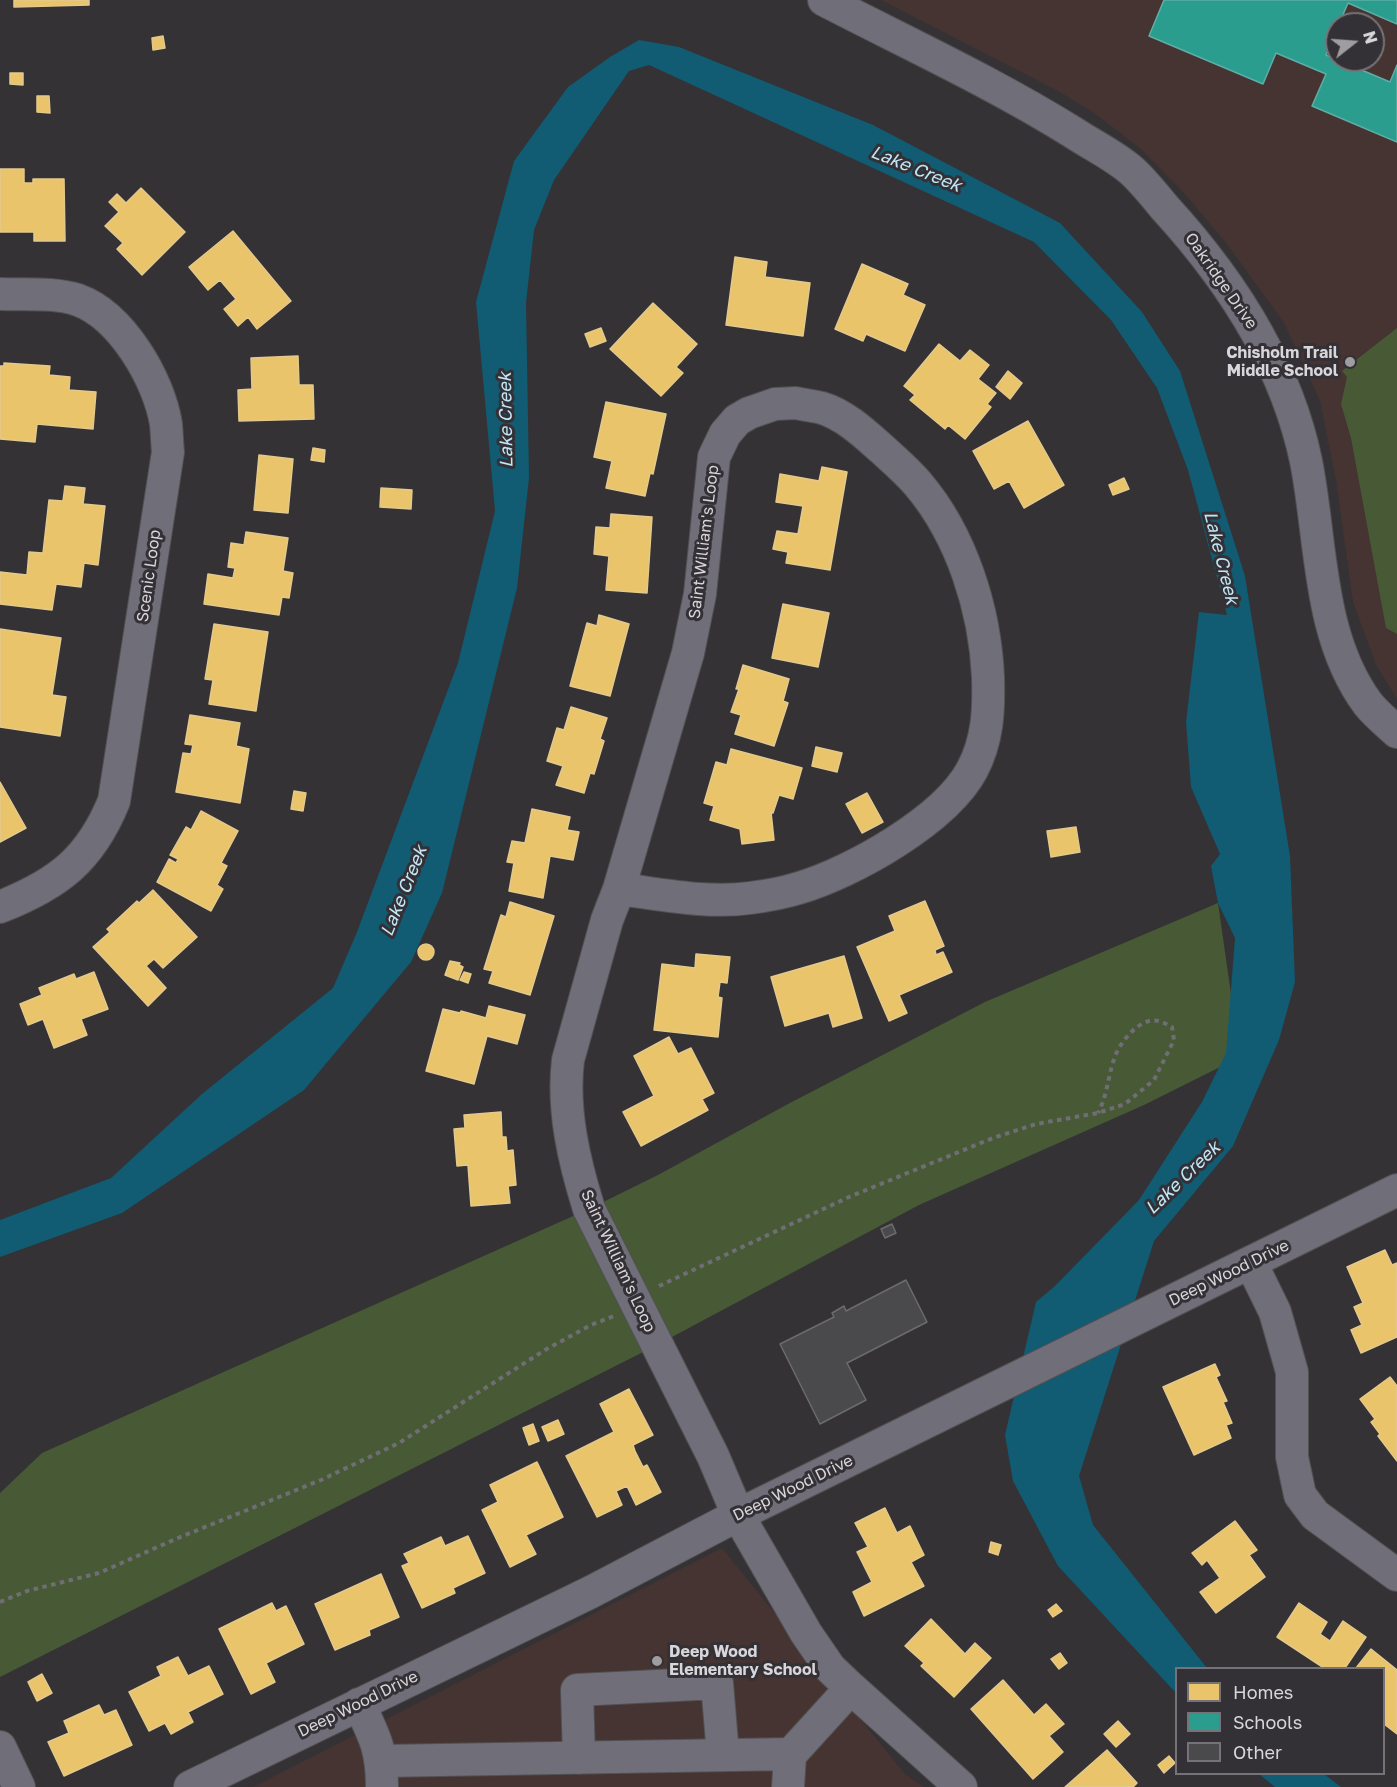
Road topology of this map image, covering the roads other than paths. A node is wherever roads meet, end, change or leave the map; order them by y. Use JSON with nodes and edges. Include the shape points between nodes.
{"nodes":[{"id":1,"x":824,"y":0,"type":"edge"},
{"id":2,"x":0,"y":294,"type":"edge"},
{"id":3,"x":1397,"y":732,"type":"edge"},
{"id":4,"x":618,"y":889,"type":"junction"},
{"id":5,"x":0,"y":907,"type":"edge"},
{"id":6,"x":1397,"y":1190,"type":"edge"},
{"id":7,"x":1251,"y":1263,"type":"junction"},
{"id":8,"x":738,"y":1515,"type":"junction"},
{"id":9,"x":1397,"y":1575,"type":"edge"},
{"id":10,"x":851,"y":1688,"type":"junction"},
{"id":11,"x":359,"y":1704,"type":"junction"},
{"id":12,"x":0,"y":1747,"type":"edge"},
{"id":13,"x":791,"y":1754,"type":"junction"},
{"id":14,"x":723,"y":1755,"type":"junction"},
{"id":15,"x":579,"y":1758,"type":"junction"},
{"id":16,"x":382,"y":1774,"type":"edge"},
{"id":17,"x":19,"y":1787,"type":"edge"},
{"id":18,"x":190,"y":1787,"type":"edge"},
{"id":19,"x":788,"y":1787,"type":"edge"},
{"id":20,"x":961,"y":1787,"type":"edge"}],
"edges":[{"from":1,"to":3,"type":"street","name":"Oakridge Drive","via":[[1035,109],[1131,170],[1192,236],[1230,288],[1282,383],[1305,460],[1329,613],[1341,651],[1369,704]]},
{"from":2,"to":5,"type":"street","name":"Scenic Loop","via":[[55,295],[79,300],[116,324],[158,394],[168,452],[114,801],[106,822],[76,863],[54,881]]},
{"from":4,"to":4,"type":"street","name":"Saint William's Loop","via":[[715,900],[799,888],[908,835],[955,792],[980,752],[987,728],[987,652],[975,594],[961,556],[942,520],[906,470],[846,420],[824,409],[795,403],[775,404],[749,413],[724,435],[714,457],[700,594],[688,653]]},
{"from":4,"to":8,"type":"street","name":"Saint William's Loop","via":[[567,1060],[566,1106],[578,1172],[589,1209],[713,1456]]},
{"from":6,"to":7,"type":"street","name":"Deep Wood Drive"},
{"from":7,"to":8,"type":"street","name":"Deep Wood Drive"},
{"from":7,"to":9,"type":"street","via":[[1275,1312],[1292,1372],[1292,1457],[1300,1495],[1315,1515]]},
{"from":8,"to":10,"type":"street","name":"Saint William's Loop","via":[[806,1633],[830,1668]]},
{"from":8,"to":11,"type":"street","name":"Deep Wood Drive","via":[[591,1592]]},
{"from":10,"to":13,"type":"street"},
{"from":10,"to":20,"type":"street","name":"Saint William's Loop"},
{"from":11,"to":16,"type":"street","via":[[376,1740]]},
{"from":11,"to":18,"type":"street","name":"Deep Wood Drive"},
{"from":12,"to":17,"type":"street"},
{"from":13,"to":14,"type":"street"},
{"from":13,"to":19,"type":"street"},
{"from":14,"to":15,"type":"street"},
{"from":14,"to":15,"type":"street","via":[[717,1683],[577,1689]]},
{"from":15,"to":16,"type":"street"}]}
